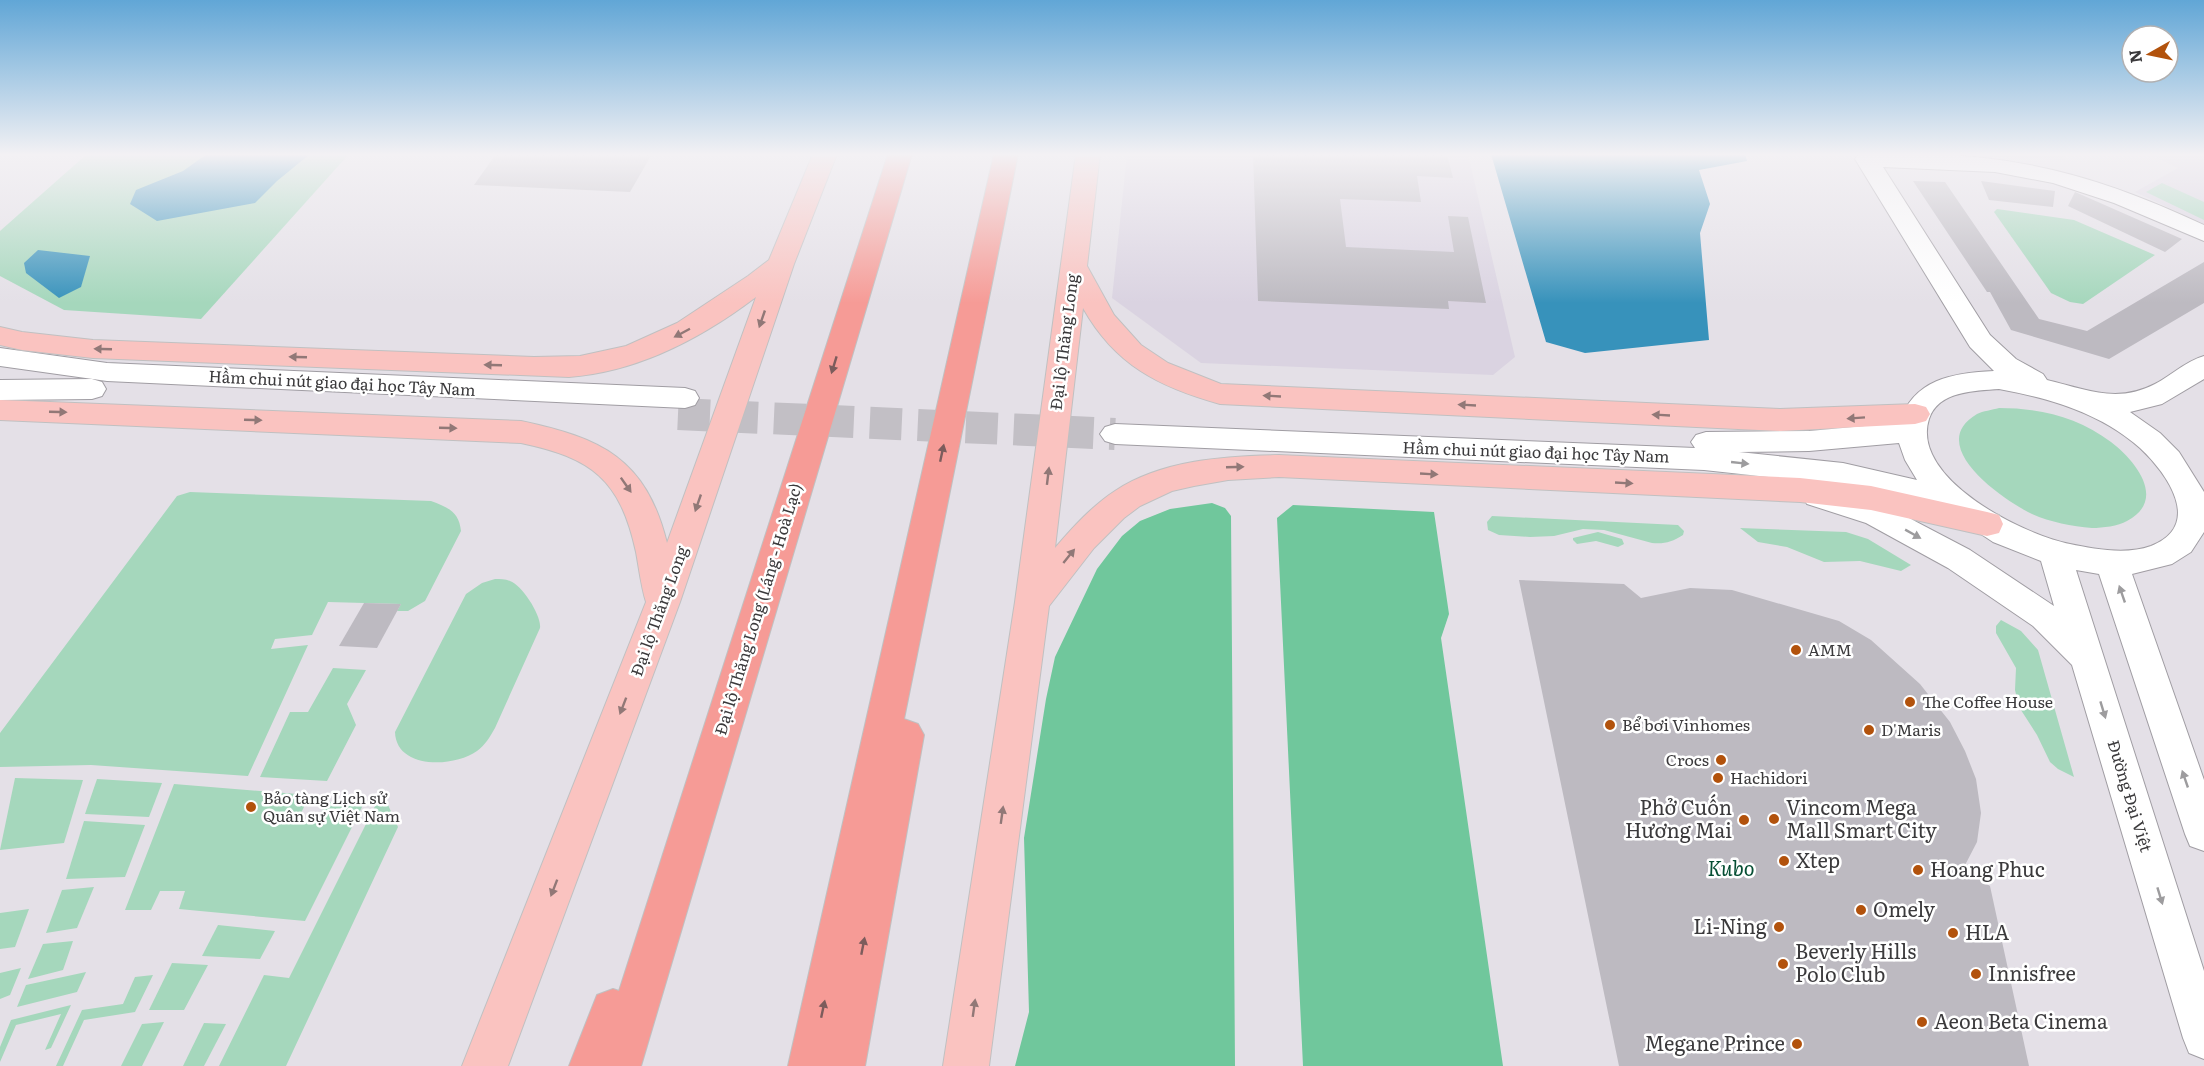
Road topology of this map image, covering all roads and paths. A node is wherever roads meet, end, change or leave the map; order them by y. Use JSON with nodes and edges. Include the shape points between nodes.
{"nodes":[{"id":1,"x":805,"y":204,"type":"edge"},
{"id":2,"x":869,"y":204,"type":"edge"},
{"id":3,"x":884,"y":204,"type":"edge"},
{"id":4,"x":995,"y":204,"type":"edge"},
{"id":5,"x":1010,"y":204,"type":"edge"},
{"id":6,"x":1082,"y":204,"type":"edge"},
{"id":7,"x":1895,"y":204,"type":"edge"},
{"id":8,"x":2137,"y":204,"type":"edge"},
{"id":9,"x":2204,"y":234,"type":"edge"},
{"id":10,"x":781,"y":264,"type":"junction"},
{"id":11,"x":1074,"y":266,"type":"junction"},
{"id":12,"x":851,"y":310,"type":"junction"},
{"id":13,"x":0,"y":336,"type":"edge"},
{"id":14,"x":1980,"y":341,"type":"junction"},
{"id":15,"x":0,"y":357,"type":"edge"},
{"id":16,"x":962,"y":358,"type":"junction"},
{"id":17,"x":2204,"y":364,"type":"edge"},
{"id":18,"x":1968,"y":381,"type":"junction"},
{"id":19,"x":0,"y":390,"type":"edge"},
{"id":20,"x":2048,"y":390,"type":"junction"},
{"id":21,"x":2158,"y":396,"type":"junction"},
{"id":22,"x":2088,"y":403,"type":"junction"},
{"id":23,"x":0,"y":410,"type":"edge"},
{"id":24,"x":1913,"y":423,"type":"junction"},
{"id":25,"x":2162,"y":453,"type":"junction"},
{"id":26,"x":1800,"y":490,"type":"junction"},
{"id":27,"x":1952,"y":500,"type":"junction"},
{"id":28,"x":930,"y":510,"type":"junction"},
{"id":29,"x":1987,"y":524,"type":"junction"},
{"id":30,"x":2055,"y":554,"type":"junction"},
{"id":31,"x":2112,"y":563,"type":"junction"},
{"id":32,"x":663,"y":602,"type":"junction"},
{"id":33,"x":1032,"y":602,"type":"junction"},
{"id":34,"x":753,"y":623,"type":"junction"},
{"id":35,"x":2088,"y":660,"type":"junction"},
{"id":36,"x":2204,"y":834,"type":"edge"},
{"id":37,"x":2203,"y":1033,"type":"edge"},
{"id":38,"x":485,"y":1066,"type":"edge"},
{"id":39,"x":592,"y":1066,"type":"edge"},
{"id":40,"x":618,"y":1066,"type":"edge"},
{"id":41,"x":811,"y":1066,"type":"edge"},
{"id":42,"x":842,"y":1066,"type":"edge"},
{"id":43,"x":966,"y":1066,"type":"edge"}],
"edges":[{"from":1,"to":10,"type":"main road","name":"Đại lộ Thăng Long"},
{"from":2,"to":12,"type":"highway","via":[[862,226]]},
{"from":3,"to":12,"type":"highway","name":"Đại lộ Thăng Long (Láng - Hoà Lạc)"},
{"from":4,"to":16,"type":"highway"},
{"from":5,"to":16,"type":"highway"},
{"from":6,"to":11,"type":"main road","name":"Đại lộ Thăng Long"},
{"from":7,"to":14,"type":"street"},
{"from":8,"to":9,"type":"street"},
{"from":10,"to":13,"type":"main road","one_way":true,"via":[[705,321],[666,342],[627,357],[577,366],[93,349]]},
{"from":10,"to":32,"type":"main road","name":"Đại lộ Thăng Long","one_way":true},
{"from":24,"to":11,"type":"main road","one_way":true,"via":[[1221,394],[1154,369],[1129,349],[1108,327]]},
{"from":33,"to":11,"type":"main road","name":"Đại lộ Thăng Long","one_way":true},
{"from":12,"to":34,"type":"highway","name":"Đại lộ Thăng Long (Láng - Hoà Lạc)","one_way":true},
{"from":14,"to":18,"type":"street"},
{"from":14,"to":20,"type":"street","via":[[2006,366]]},
{"from":15,"to":19,"type":"street","name":"Hầm chui nút giao đại học Tây Nam","via":[[107,372],[682,406],[81,388]]},
{"from":28,"to":16,"type":"highway","one_way":true},
{"from":17,"to":21,"type":"street"},
{"from":18,"to":20,"type":"street","via":[[1999,380]]},
{"from":18,"to":24,"type":"street","via":[[1929,396]]},
{"from":20,"to":22,"type":"street"},
{"from":21,"to":22,"type":"street","via":[[2112,405]]},
{"from":21,"to":25,"type":"street","via":[[2156,412]]},
{"from":22,"to":25,"type":"street","via":[[2112,415]]},
{"from":23,"to":32,"type":"main road","one_way":true,"via":[[521,432],[565,441],[591,452],[627,483],[642,509],[652,539]]},
{"from":24,"to":27,"type":"street","via":[[1917,453],[1930,476]]},
{"from":24,"to":27,"type":"street","name":"Hầm chui nút giao đại học Tây Nam","one_way":true,"via":[[1809,441],[1701,442],[1117,425],[1704,459],[1843,474]]},
{"from":25,"to":31,"type":"street","via":[[2176,467],[2192,496],[2193,523],[2180,545],[2151,559]]},
{"from":26,"to":29,"type":"main road","via":[[1871,498]]},
{"from":33,"to":26,"type":"main road","one_way":true,"via":[[1078,544],[1133,496],[1168,481],[1226,467],[1279,466]]},
{"from":26,"to":35,"type":"street","one_way":true,"via":[[1877,515],[1959,560],[2045,616]]},
{"from":27,"to":29,"type":"street"},
{"from":41,"to":28,"type":"highway","one_way":true},
{"from":42,"to":28,"type":"highway","one_way":true,"via":[[926,624]]},
{"from":29,"to":30,"type":"street"},
{"from":30,"to":31,"type":"street"},
{"from":30,"to":35,"type":"street","name":"Đường Đại Việt"},
{"from":36,"to":31,"type":"street","one_way":true},
{"from":32,"to":38,"type":"main road","name":"Đại lộ Thăng Long","one_way":true},
{"from":43,"to":33,"type":"main road","name":"Đại lộ Thăng Long","one_way":true},
{"from":34,"to":39,"type":"highway","via":[[680,787],[606,1035]]},
{"from":34,"to":40,"type":"highway","name":"Đại lộ Thăng Long (Láng - Hoà Lạc)"},
{"from":35,"to":37,"type":"street","name":"Đường Đại Việt","one_way":true}]}
